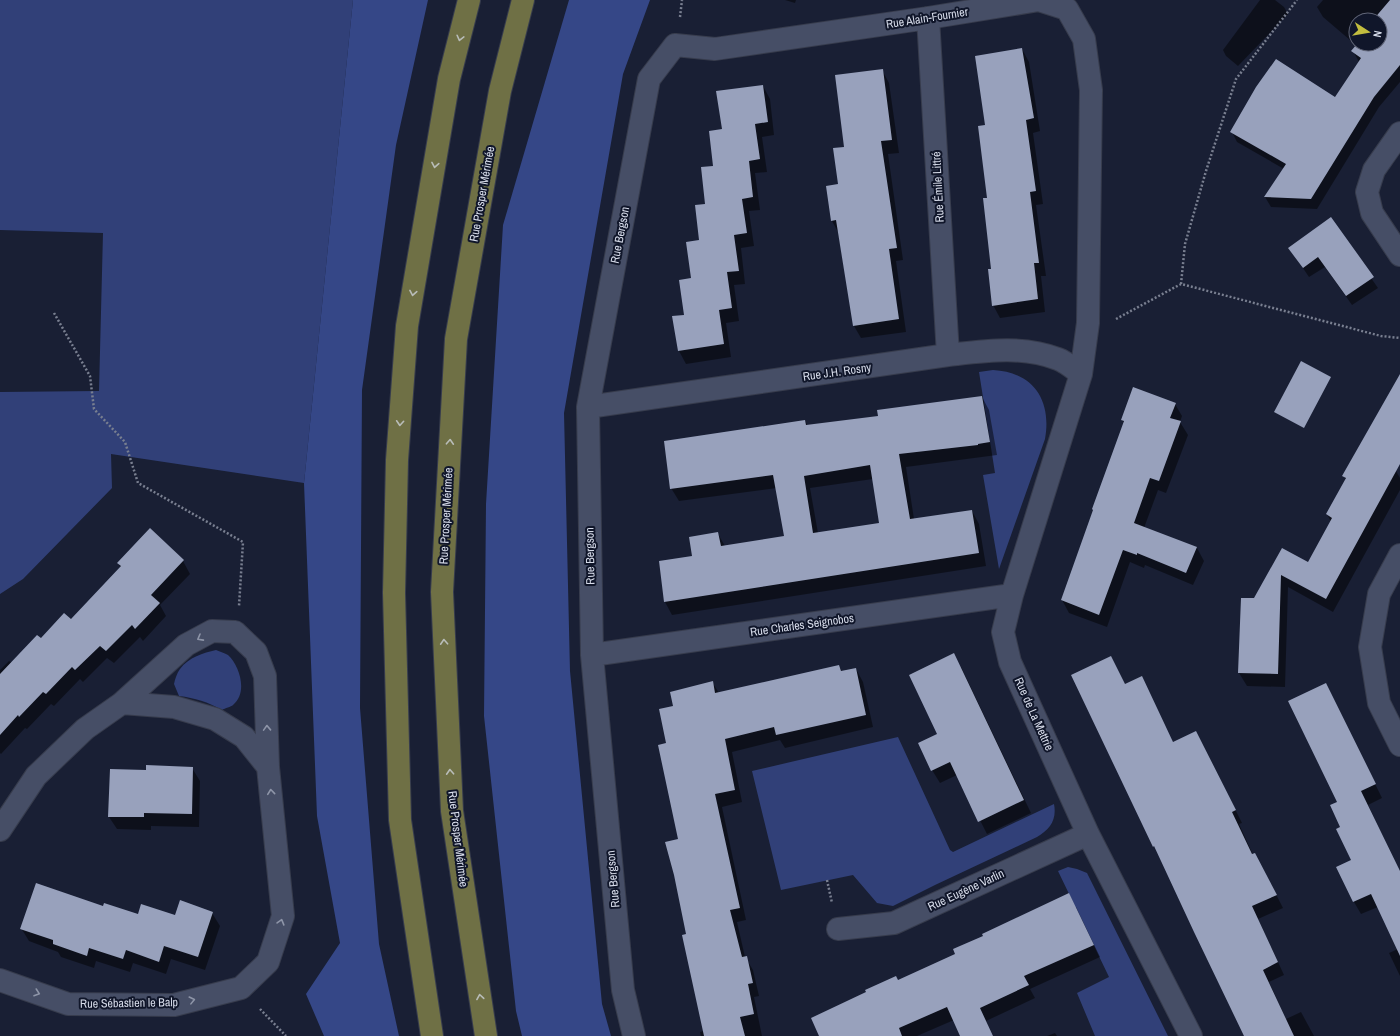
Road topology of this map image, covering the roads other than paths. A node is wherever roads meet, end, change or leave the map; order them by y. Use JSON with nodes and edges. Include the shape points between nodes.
{"nodes":[{"id":1,"x":470,"y":0,"type":"edge"},
{"id":2,"x":523,"y":0,"type":"edge"},
{"id":3,"x":928,"y":18,"type":"junction"},
{"id":4,"x":649,"y":79,"type":"joint"},
{"id":5,"x":1400,"y":133,"type":"edge"},
{"id":6,"x":1400,"y":255,"type":"edge"},
{"id":7,"x":948,"y":355,"type":"junction"},
{"id":8,"x":1081,"y":374,"type":"junction"},
{"id":9,"x":588,"y":407,"type":"junction"},
{"id":10,"x":1400,"y":556,"type":"edge"},
{"id":11,"x":1012,"y":595,"type":"junction"},
{"id":12,"x":592,"y":655,"type":"junction"},
{"id":13,"x":122,"y":704,"type":"junction"},
{"id":14,"x":1400,"y":745,"type":"edge"},
{"id":15,"x":268,"y":767,"type":"junction"},
{"id":16,"x":0,"y":830,"type":"edge"},
{"id":17,"x":1088,"y":834,"type":"junction"},
{"id":18,"x":838,"y":929,"type":"dead end"},
{"id":19,"x":0,"y":980,"type":"edge"},
{"id":20,"x":432,"y":1036,"type":"edge"},
{"id":21,"x":486,"y":1036,"type":"edge"},
{"id":22,"x":634,"y":1036,"type":"edge"},
{"id":23,"x":1191,"y":1036,"type":"edge"}],
"edges":[{"from":1,"to":20,"type":"main road","one_way":true,"via":[[449,79],[407,326],[397,460],[394,593],[400,820]]},
{"from":21,"to":2,"type":"main road","name":"Rue Prosper Mérimée","one_way":true,"via":[[452,810],[442,592],[456,339],[500,91]]},
{"from":3,"to":4,"type":"street","name":"Rue Alain-Fournier","via":[[715,48],[676,45]]},
{"from":3,"to":7,"type":"street","name":"Rue Émile Littré"},
{"from":3,"to":8,"type":"street","name":"Rue Alain-Fournier","via":[[1039,0],[1067,9],[1084,39],[1091,90],[1088,323]]},
{"from":4,"to":9,"type":"street","name":"Rue Bergson"},
{"from":5,"to":6,"type":"street","via":[[1374,170],[1367,192],[1372,213]]},
{"from":7,"to":8,"type":"street","name":"Rue J.H. Rosny","via":[[1002,349],[1032,352],[1059,359]]},
{"from":7,"to":9,"type":"street","name":"Rue J.H. Rosny"},
{"from":8,"to":11,"type":"street","name":"Rue de La Mettrie"},
{"from":9,"to":12,"type":"street","name":"Rue Bergson"},
{"from":10,"to":14,"type":"street","via":[[1379,594],[1370,647],[1379,702]]},
{"from":11,"to":12,"type":"street","name":"Rue Charles Seignobos"},
{"from":11,"to":17,"type":"street","name":"Rue de La Mettrie","via":[[1003,632],[1010,662]]},
{"from":12,"to":22,"type":"street","name":"Rue Bergson","via":[[623,990]]},
{"from":13,"to":15,"type":"street","via":[[174,707],[215,719],[244,737]]},
{"from":15,"to":13,"type":"street","name":"Rue Sébastien le Balp","one_way":true,"via":[[265,676],[256,652],[235,632],[212,631],[186,645]]},
{"from":13,"to":16,"type":"street","via":[[85,729],[36,776]]},
{"from":19,"to":15,"type":"street","name":"Rue Sébastien le Balp","one_way":true,"via":[[68,1004],[174,1005],[241,988],[268,962],[283,916]]},
{"from":17,"to":18,"type":"street","name":"Rue Eugène Varlin","via":[[894,923]]},
{"from":17,"to":23,"type":"street","name":"Rue de La Mettrie"}]}
